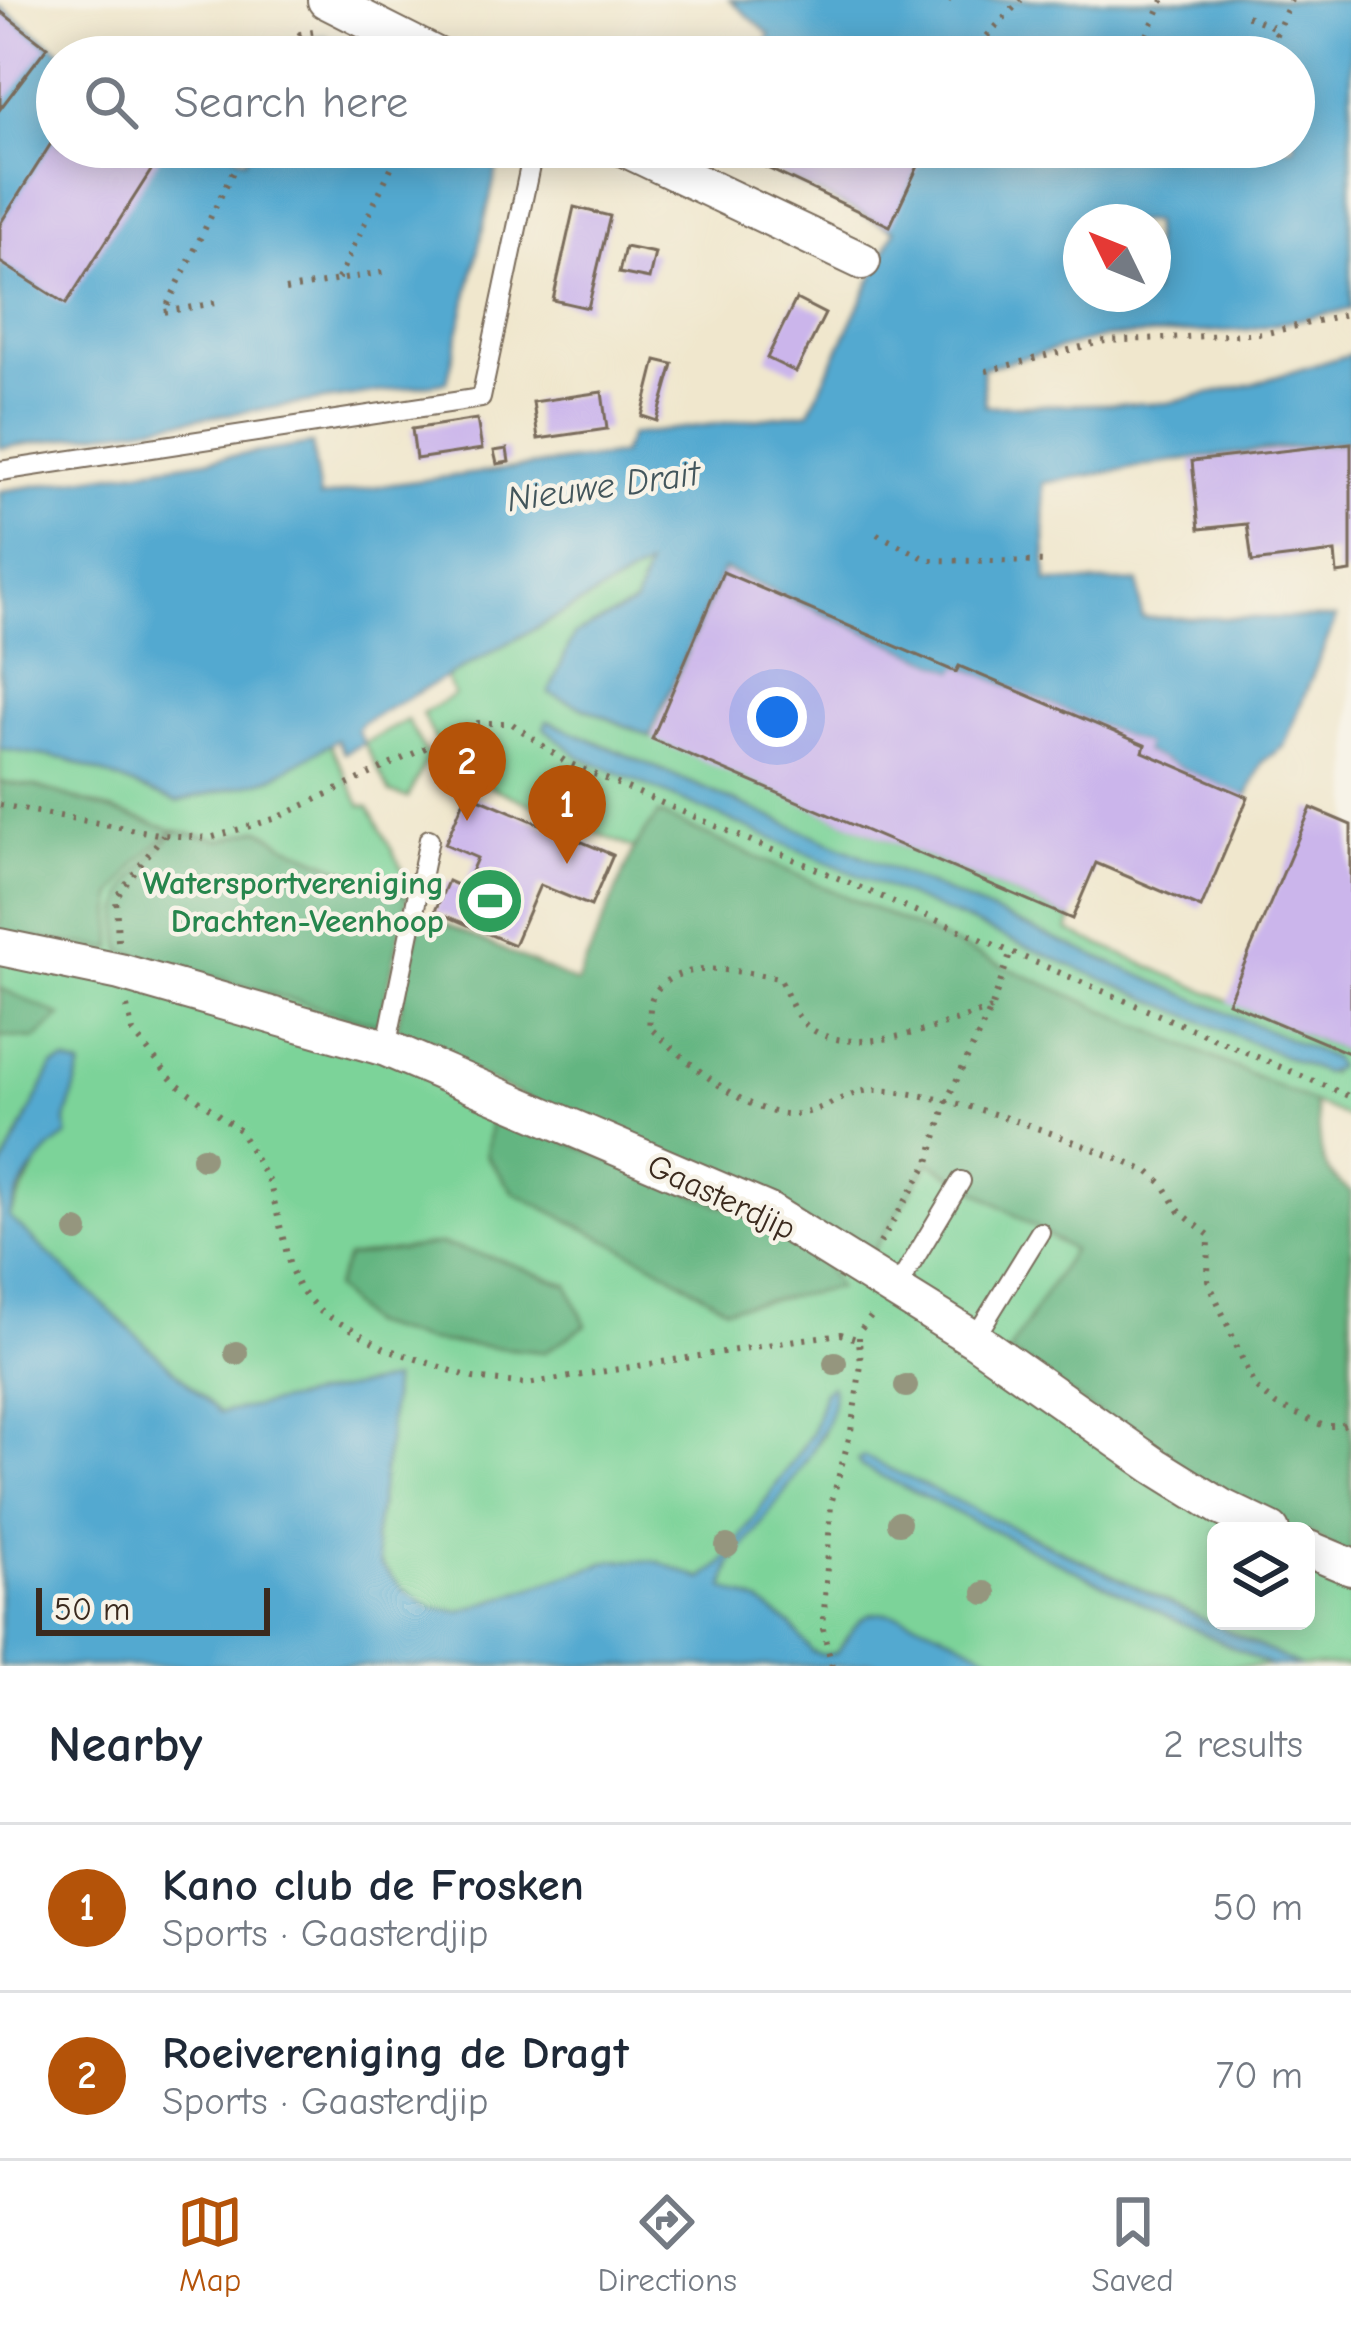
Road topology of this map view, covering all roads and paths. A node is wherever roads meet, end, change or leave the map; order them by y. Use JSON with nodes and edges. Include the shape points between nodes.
{"nodes":[{"id":1,"x":326,"y":0,"type":"edge"},
{"id":2,"x":1021,"y":0,"type":"edge"},
{"id":3,"x":1163,"y":0,"type":"edge"},
{"id":4,"x":1291,"y":0,"type":"edge"},
{"id":5,"x":1247,"y":16,"type":"dead end"},
{"id":6,"x":1278,"y":29,"type":"junction"},
{"id":7,"x":397,"y":36,"type":"edge"},
{"id":8,"x":988,"y":36,"type":"dead end"},
{"id":9,"x":1147,"y":36,"type":"edge"},
{"id":10,"x":1275,"y":36,"type":"edge"},
{"id":11,"x":235,"y":168,"type":"edge"},
{"id":12,"x":391,"y":168,"type":"edge"},
{"id":13,"x":530,"y":168,"type":"edge"},
{"id":14,"x":666,"y":168,"type":"edge"},
{"id":15,"x":862,"y":261,"type":"dead end"},
{"id":16,"x":388,"y":272,"type":"dead end"},
{"id":17,"x":338,"y":279,"type":"junction"},
{"id":18,"x":285,"y":290,"type":"dead end"},
{"id":19,"x":215,"y":303,"type":"dead end"},
{"id":20,"x":1351,"y":313,"type":"edge"},
{"id":21,"x":986,"y":371,"type":"dead end"},
{"id":22,"x":0,"y":471,"type":"edge"},
{"id":23,"x":877,"y":534,"type":"dead end"},
{"id":24,"x":1050,"y":562,"type":"dead end"},
{"id":25,"x":0,"y":805,"type":"edge"},
{"id":26,"x":164,"y":835,"type":"junction"},
{"id":27,"x":429,"y":839,"type":"dead end"},
{"id":28,"x":0,"y":947,"type":"edge"},
{"id":29,"x":1011,"y":952,"type":"junction"},
{"id":30,"x":119,"y":972,"type":"junction"},
{"id":31,"x":991,"y":1009,"type":"junction"},
{"id":32,"x":386,"y":1048,"type":"junction"},
{"id":33,"x":1351,"y":1097,"type":"edge"},
{"id":34,"x":947,"y":1100,"type":"junction"},
{"id":35,"x":961,"y":1181,"type":"dead end"},
{"id":36,"x":1040,"y":1232,"type":"dead end"},
{"id":37,"x":863,"y":1271,"type":"junction"},
{"id":38,"x":895,"y":1291,"type":"junction"},
{"id":39,"x":974,"y":1339,"type":"junction"},
{"id":40,"x":1351,"y":1421,"type":"edge"},
{"id":41,"x":1252,"y":1522,"type":"edge"},
{"id":42,"x":1315,"y":1552,"type":"edge"},
{"id":43,"x":1351,"y":1567,"type":"edge"},
{"id":44,"x":832,"y":1666,"type":"edge"}],
"edges":[{"from":1,"to":7,"type":"street"},
{"from":2,"to":8,"type":"path"},
{"from":3,"to":9,"type":"path"},
{"from":4,"to":6,"type":"path"},
{"from":5,"to":6,"type":"path"},
{"from":6,"to":10,"type":"path"},
{"from":11,"to":19,"type":"path","via":[[164,312]]},
{"from":12,"to":17,"type":"path"},
{"from":13,"to":22,"type":"lane","via":[[481,398]]},
{"from":14,"to":15,"type":"street"},
{"from":16,"to":17,"type":"path"},
{"from":17,"to":18,"type":"path"},
{"from":20,"to":21,"type":"path","via":[[1267,333],[1105,341]]},
{"from":23,"to":24,"type":"path","via":[[928,560]]},
{"from":25,"to":26,"type":"path"},
{"from":26,"to":29,"type":"path","via":[[210,838],[277,818],[478,723],[511,723],[566,762]]},
{"from":26,"to":30,"type":"path","via":[[116,897]]},
{"from":27,"to":32,"type":"lane"},
{"from":28,"to":30,"type":"street","name":"Gaasterdjip"},
{"from":29,"to":31,"type":"path"},
{"from":29,"to":33,"type":"path"},
{"from":30,"to":32,"type":"street","name":"Gaasterdjip"},
{"from":30,"to":44,"type":"path","via":[[133,1032],[172,1080],[239,1130],[270,1184],[300,1290],[321,1312],[384,1348],[473,1378],[527,1384],[819,1337],[859,1340],[850,1431],[831,1504],[823,1629]]},
{"from":31,"to":34,"type":"path"},
{"from":31,"to":34,"type":"path","via":[[886,1040],[836,1039],[802,1022],[779,978],[724,969],[673,976],[652,999],[649,1028],[759,1108],[796,1114],[871,1089]]},
{"from":32,"to":37,"type":"street","name":"Gaasterdjip","via":[[769,1212]]},
{"from":34,"to":37,"type":"path","via":[[929,1162]]},
{"from":34,"to":40,"type":"path","via":[[1149,1172],[1209,1235],[1208,1280],[1253,1386],[1324,1426]]},
{"from":35,"to":38,"type":"lane"},
{"from":36,"to":39,"type":"lane"},
{"from":37,"to":38,"type":"street","name":"Gaasterdjip"},
{"from":38,"to":39,"type":"street","name":"Gaasterdjip"},
{"from":39,"to":41,"type":"street","name":"Gaasterdjip","via":[[1155,1466]]},
{"from":42,"to":43,"type":"street"}]}
